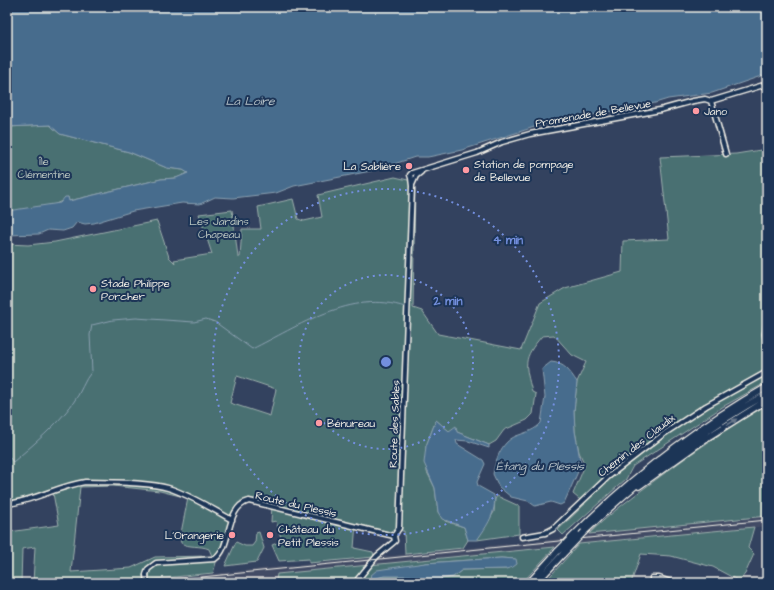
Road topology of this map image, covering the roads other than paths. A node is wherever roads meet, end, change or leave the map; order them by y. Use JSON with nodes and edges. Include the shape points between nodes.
{"nodes":[{"id":1,"x":767,"y":84,"type":"edge"},
{"id":2,"x":711,"y":101,"type":"junction"},
{"id":3,"x":726,"y":154,"type":"dead end"},
{"id":4,"x":414,"y":176,"type":"joint"},
{"id":5,"x":767,"y":320,"type":"edge"},
{"id":6,"x":767,"y":351,"type":"edge"},
{"id":7,"x":767,"y":372,"type":"edge"},
{"id":8,"x":767,"y":387,"type":"edge"},
{"id":9,"x":767,"y":394,"type":"edge"},
{"id":10,"x":767,"y":400,"type":"edge"},
{"id":11,"x":631,"y":489,"type":"junction"},
{"id":12,"x":7,"y":504,"type":"edge"},
{"id":13,"x":232,"y":520,"type":"junction"},
{"id":14,"x":394,"y":536,"type":"junction"},
{"id":15,"x":522,"y":537,"type":"dead end"},
{"id":16,"x":560,"y":552,"type":"junction"},
{"id":17,"x":652,"y":578,"type":"dead end"},
{"id":18,"x":147,"y":583,"type":"edge"},
{"id":19,"x":357,"y":583,"type":"edge"},
{"id":20,"x":529,"y":583,"type":"edge"},
{"id":21,"x":536,"y":583,"type":"edge"},
{"id":22,"x":673,"y":583,"type":"edge"}],
"edges":[{"from":1,"to":2,"type":"street","name":"Promenade de Bellevue"},
{"from":2,"to":3,"type":"street"},
{"from":2,"to":4,"type":"street","name":"Promenade de Bellevue","via":[[693,101],[660,110],[530,134],[424,170]]},
{"from":4,"to":14,"type":"street","name":"Route des Sables","via":[[399,528]]},
{"from":5,"to":6,"type":"street"},
{"from":7,"to":15,"type":"street","name":"Chemin des Claudix","via":[[711,403],[659,438],[608,477],[553,529]]},
{"from":8,"to":16,"type":"highway","bridge":true,"via":[[725,412],[625,487],[576,533]]},
{"from":9,"to":11,"type":"highway","via":[[696,439]]},
{"from":11,"to":10,"type":"highway","one_way":true,"via":[[634,490],[708,437]]},
{"from":11,"to":16,"type":"highway","bridge":true},
{"from":12,"to":13,"type":"street","via":[[24,501],[75,483],[139,485],[178,492]]},
{"from":13,"to":14,"type":"street","name":"Route du Plessis","via":[[240,507],[249,501]]},
{"from":13,"to":18,"type":"street","name":"Route du Plessis","bridge":true,"via":[[222,551],[215,559],[156,563],[148,569]]},
{"from":14,"to":19,"type":"street","name":"Route des Sables","via":[[395,541],[392,545],[378,556]]},
{"from":16,"to":20,"type":"highway"},
{"from":16,"to":21,"type":"highway"},
{"from":17,"to":22,"type":"street"}]}
